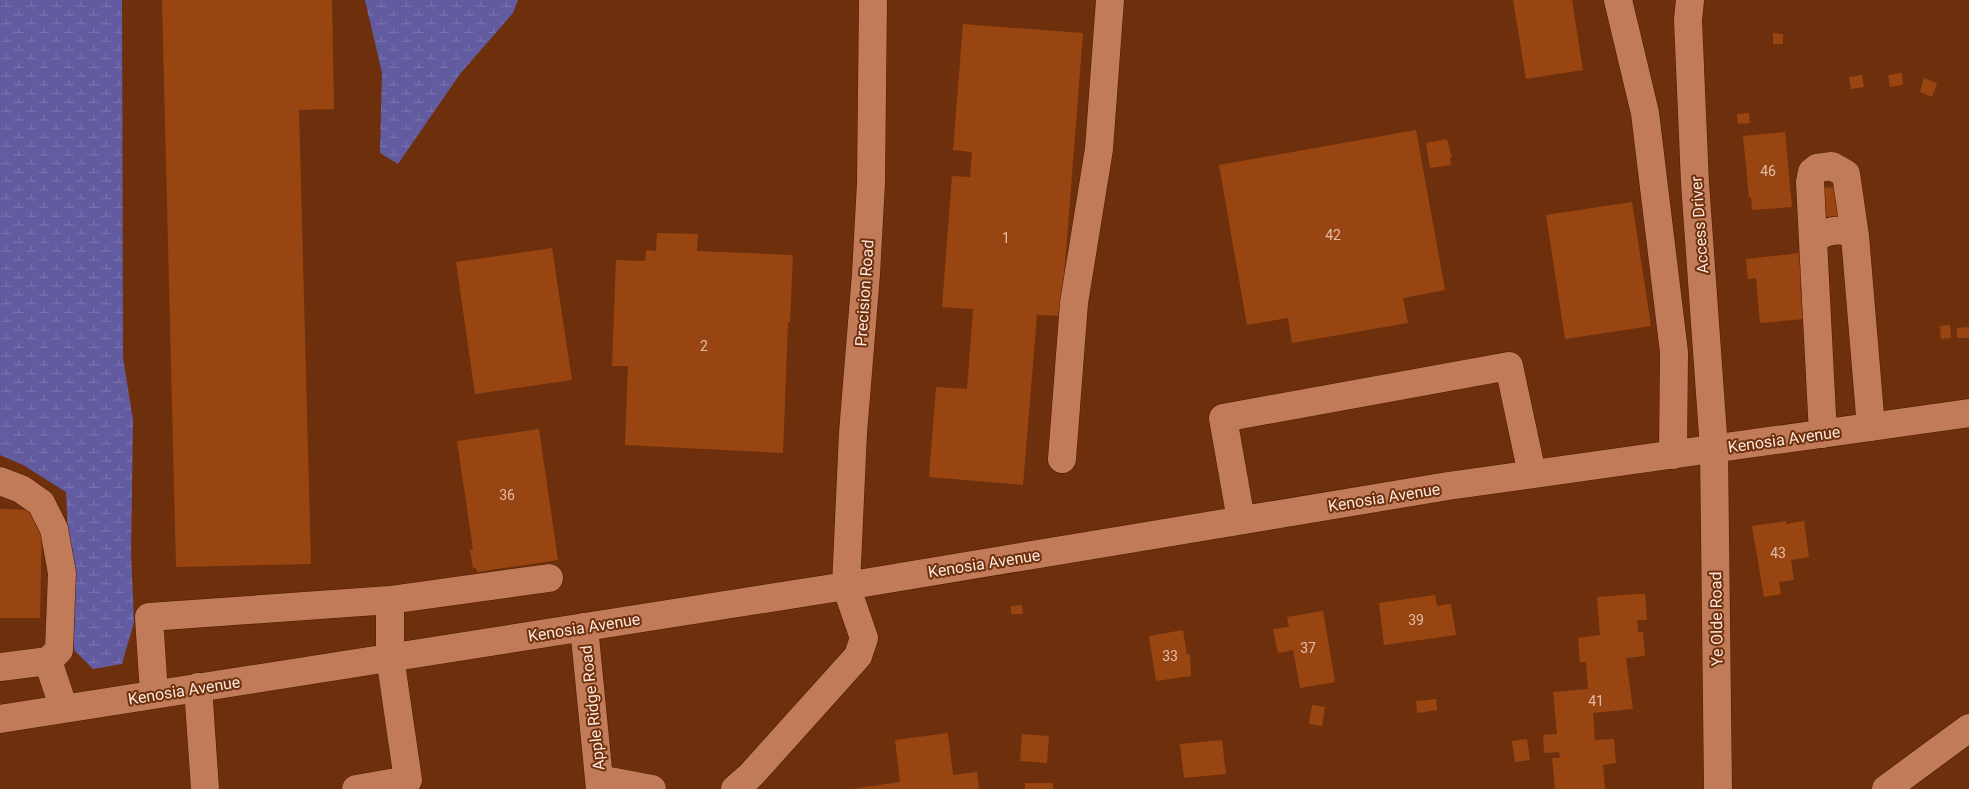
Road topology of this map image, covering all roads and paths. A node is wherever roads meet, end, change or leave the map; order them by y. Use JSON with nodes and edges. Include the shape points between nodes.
{"nodes":[{"id":1,"x":873,"y":0,"type":"edge"},
{"id":2,"x":1110,"y":0,"type":"edge"},
{"id":3,"x":1618,"y":0,"type":"edge"},
{"id":4,"x":1690,"y":0,"type":"edge"},
{"id":5,"x":1855,"y":236,"type":"junction"},
{"id":6,"x":1812,"y":241,"type":"junction"},
{"id":7,"x":1969,"y":413,"type":"edge"},
{"id":8,"x":1871,"y":427,"type":"junction"},
{"id":9,"x":1823,"y":434,"type":"junction"},
{"id":10,"x":1714,"y":449,"type":"junction"},
{"id":11,"x":1673,"y":455,"type":"junction"},
{"id":12,"x":1062,"y":459,"type":"dead end"},
{"id":13,"x":1532,"y":474,"type":"junction"},
{"id":14,"x":0,"y":481,"type":"edge"},
{"id":15,"x":1241,"y":520,"type":"junction"},
{"id":16,"x":549,"y":578,"type":"dead end"},
{"id":17,"x":846,"y":586,"type":"junction"},
{"id":18,"x":390,"y":600,"type":"junction"},
{"id":19,"x":584,"y":627,"type":"junction"},
{"id":20,"x":390,"y":657,"type":"junction"},
{"id":21,"x":48,"y":661,"type":"junction"},
{"id":22,"x":0,"y":667,"type":"edge"},
{"id":23,"x":198,"y":687,"type":"junction"},
{"id":24,"x":154,"y":694,"type":"junction"},
{"id":25,"x":64,"y":709,"type":"junction"},
{"id":26,"x":0,"y":719,"type":"edge"},
{"id":27,"x":1969,"y":728,"type":"edge"},
{"id":28,"x":599,"y":784,"type":"edge"},
{"id":29,"x":205,"y":789,"type":"edge"},
{"id":30,"x":356,"y":789,"type":"edge"},
{"id":31,"x":652,"y":789,"type":"edge"},
{"id":32,"x":735,"y":789,"type":"edge"},
{"id":33,"x":1718,"y":789,"type":"edge"},
{"id":34,"x":1886,"y":789,"type":"edge"}],
"edges":[{"from":1,"to":17,"type":"street","name":"Precision Road","via":[[871,183]]},
{"from":2,"to":12,"type":"street","via":[[1099,149],[1074,303]]},
{"from":3,"to":11,"type":"street","via":[[1645,113],[1674,352]]},
{"from":4,"to":10,"type":"street","name":"Access Driver","via":[[1688,20],[1696,182]]},
{"from":5,"to":6,"type":"street","via":[[1840,231],[1819,234]]},
{"from":5,"to":6,"type":"street","via":[[1846,174],[1832,166],[1812,172]]},
{"from":5,"to":8,"type":"street"},
{"from":6,"to":9,"type":"street"},
{"from":7,"to":8,"type":"street","name":"Kenosia Avenue"},
{"from":8,"to":9,"type":"street","name":"Kenosia Avenue"},
{"from":9,"to":10,"type":"street","name":"Kenosia Avenue"},
{"from":10,"to":11,"type":"street","name":"Kenosia Avenue"},
{"from":10,"to":33,"type":"street","name":"Ye Olde Road"},
{"from":11,"to":13,"type":"street","name":"Kenosia Avenue"},
{"from":13,"to":15,"type":"street","name":"Kenosia Avenue"},
{"from":13,"to":15,"type":"street","via":[[1509,366],[1223,418]]},
{"from":14,"to":21,"type":"street","via":[[21,489],[42,503],[54,529],[62,573],[61,631],[59,650]]},
{"from":15,"to":17,"type":"street","name":"Kenosia Avenue"},
{"from":16,"to":18,"type":"street"},
{"from":17,"to":19,"type":"street","name":"Kenosia Avenue"},
{"from":17,"to":32,"type":"street","via":[[864,638],[858,656],[758,768]]},
{"from":18,"to":20,"type":"street"},
{"from":18,"to":24,"type":"street","via":[[149,616]]},
{"from":19,"to":20,"type":"street","name":"Kenosia Avenue"},
{"from":19,"to":28,"type":"street","name":"Apple Ridge Road"},
{"from":20,"to":23,"type":"street","name":"Kenosia Avenue"},
{"from":20,"to":30,"type":"street","via":[[408,780]]},
{"from":21,"to":22,"type":"street"},
{"from":21,"to":25,"type":"street"},
{"from":23,"to":24,"type":"street","name":"Kenosia Avenue"},
{"from":23,"to":29,"type":"street"},
{"from":24,"to":25,"type":"street","name":"Kenosia Avenue"},
{"from":25,"to":26,"type":"street","name":"Kenosia Avenue"},
{"from":27,"to":34,"type":"street"},
{"from":28,"to":31,"type":"street"}]}
